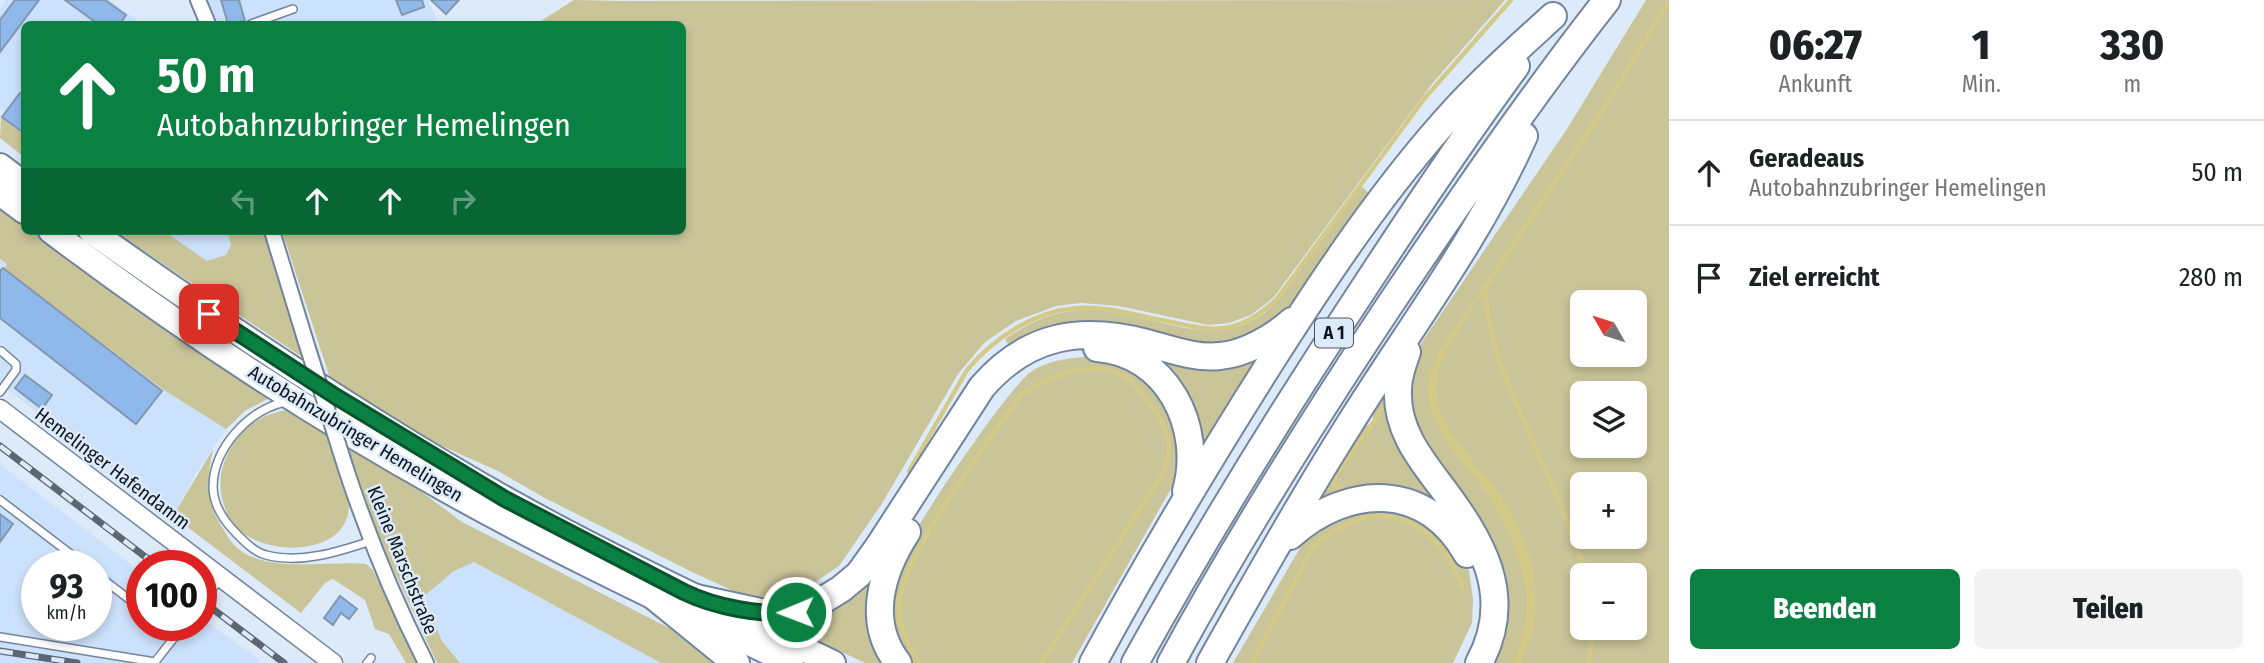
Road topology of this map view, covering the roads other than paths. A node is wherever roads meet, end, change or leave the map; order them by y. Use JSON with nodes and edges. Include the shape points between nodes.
{"nodes":[{"id":1,"x":198,"y":0,"type":"edge"},
{"id":2,"x":1607,"y":0,"type":"edge"},
{"id":3,"x":1559,"y":8,"type":"edge"},
{"id":4,"x":293,"y":9,"type":"dead end"},
{"id":5,"x":207,"y":21,"type":"edge"},
{"id":6,"x":259,"y":21,"type":"edge"},
{"id":7,"x":1546,"y":81,"type":"junction"},
{"id":8,"x":0,"y":166,"type":"edge"},
{"id":9,"x":21,"y":182,"type":"edge"},
{"id":10,"x":0,"y":193,"type":"edge"},
{"id":11,"x":21,"y":209,"type":"edge"},
{"id":12,"x":57,"y":235,"type":"edge"},
{"id":13,"x":97,"y":235,"type":"edge"},
{"id":14,"x":273,"y":235,"type":"edge"},
{"id":15,"x":1309,"y":302,"type":"junction"},
{"id":16,"x":1418,"y":322,"type":"junction"},
{"id":17,"x":1,"y":351,"type":"edge"},
{"id":18,"x":0,"y":392,"type":"edge"},
{"id":19,"x":296,"y":400,"type":"junction"},
{"id":20,"x":0,"y":408,"type":"edge"},
{"id":21,"x":0,"y":500,"type":"edge"},
{"id":22,"x":1178,"y":513,"type":"junction"},
{"id":23,"x":371,"y":541,"type":"junction"},
{"id":24,"x":65,"y":550,"type":"edge"},
{"id":25,"x":1273,"y":552,"type":"junction"},
{"id":26,"x":222,"y":578,"type":"junction"},
{"id":27,"x":217,"y":584,"type":"edge"},
{"id":28,"x":112,"y":586,"type":"edge"},
{"id":29,"x":126,"y":597,"type":"edge"},
{"id":30,"x":654,"y":597,"type":"junction"},
{"id":31,"x":696,"y":598,"type":"junction"},
{"id":32,"x":0,"y":637,"type":"edge"},
{"id":33,"x":171,"y":641,"type":"edge"},
{"id":34,"x":333,"y":663,"type":"edge"},
{"id":35,"x":426,"y":663,"type":"edge"},
{"id":36,"x":736,"y":663,"type":"edge"},
{"id":37,"x":791,"y":663,"type":"edge"},
{"id":38,"x":833,"y":663,"type":"edge"},
{"id":39,"x":898,"y":663,"type":"edge"},
{"id":40,"x":1093,"y":663,"type":"edge"},
{"id":41,"x":1135,"y":663,"type":"edge"},
{"id":42,"x":1171,"y":663,"type":"edge"},
{"id":43,"x":1210,"y":663,"type":"edge"},
{"id":44,"x":1462,"y":663,"type":"edge"},
{"id":45,"x":1479,"y":663,"type":"edge"}],
"edges":[{"from":1,"to":5,"type":"street"},
{"from":2,"to":7,"type":"highway","number":"A 1"},
{"from":3,"to":15,"type":"highway","via":[[1485,78],[1422,148],[1367,217]]},
{"from":3,"to":41,"type":"highway","number":"A 1","via":[[1483,111],[1318,358]]},
{"from":4,"to":6,"type":"lane"},
{"from":7,"to":16,"type":"highway","via":[[1484,212]]},
{"from":7,"to":42,"type":"highway","number":"A 1","via":[[1348,369],[1257,513]]},
{"from":8,"to":9,"type":"highway"},
{"from":10,"to":11,"type":"highway"},
{"from":12,"to":19,"type":"highway","name":"Autobahnzubringer Hemelingen"},
{"from":13,"to":31,"type":"highway","name":"Autobahnzubringer Hemelingen","via":[[229,328],[453,468]]},
{"from":14,"to":23,"type":"street","name":"Kleine Marschstraße","bridge":true},
{"from":15,"to":22,"type":"highway"},
{"from":15,"to":31,"type":"highway","via":[[1285,327],[1220,356],[1130,338],[1082,334],[1024,350],[982,387],[859,574],[841,589],[815,605],[774,615]]},
{"from":16,"to":25,"type":"highway","via":[[1349,424]]},
{"from":16,"to":45,"type":"highway","via":[[1400,374],[1400,414],[1420,461],[1460,513],[1489,564],[1494,614]]},
{"from":17,"to":18,"type":"lane","via":[[16,364],[16,370]]},
{"from":19,"to":23,"type":"lane","via":[[272,405],[254,416],[219,458],[213,486],[226,523],[263,555],[289,558]]},
{"from":19,"to":30,"type":"highway","name":"Autobahnzubringer Hemelingen","via":[[447,491]]},
{"from":20,"to":26,"type":"street","name":"Hemelinger Hafendamm"},
{"from":21,"to":24,"type":"lane"},
{"from":22,"to":39,"type":"highway","via":[[1191,455],[1188,427],[1166,385],[1147,367],[1101,348],[1052,351],[1037,359],[1011,378],[989,406],[886,569],[879,600],[882,629]]},
{"from":22,"to":40,"type":"highway"},
{"from":23,"to":35,"type":"street","name":"Kleine Marschstraße"},
{"from":25,"to":43,"type":"highway"},
{"from":25,"to":44,"type":"highway","via":[[1312,518],[1349,500],[1381,497],[1424,510],[1457,537],[1480,586],[1479,624]]},
{"from":26,"to":27,"type":"lane"},
{"from":26,"to":34,"type":"street","name":"Hemelinger Hafendamm"},
{"from":28,"to":29,"type":"lane"},
{"from":30,"to":36,"type":"highway"},
{"from":30,"to":37,"type":"highway","name":"Autobahnzubringer Hemelingen"},
{"from":31,"to":38,"type":"highway","name":"Autobahnzubringer Hemelingen"},
{"from":32,"to":33,"type":"lane","via":[[155,662]]}]}
